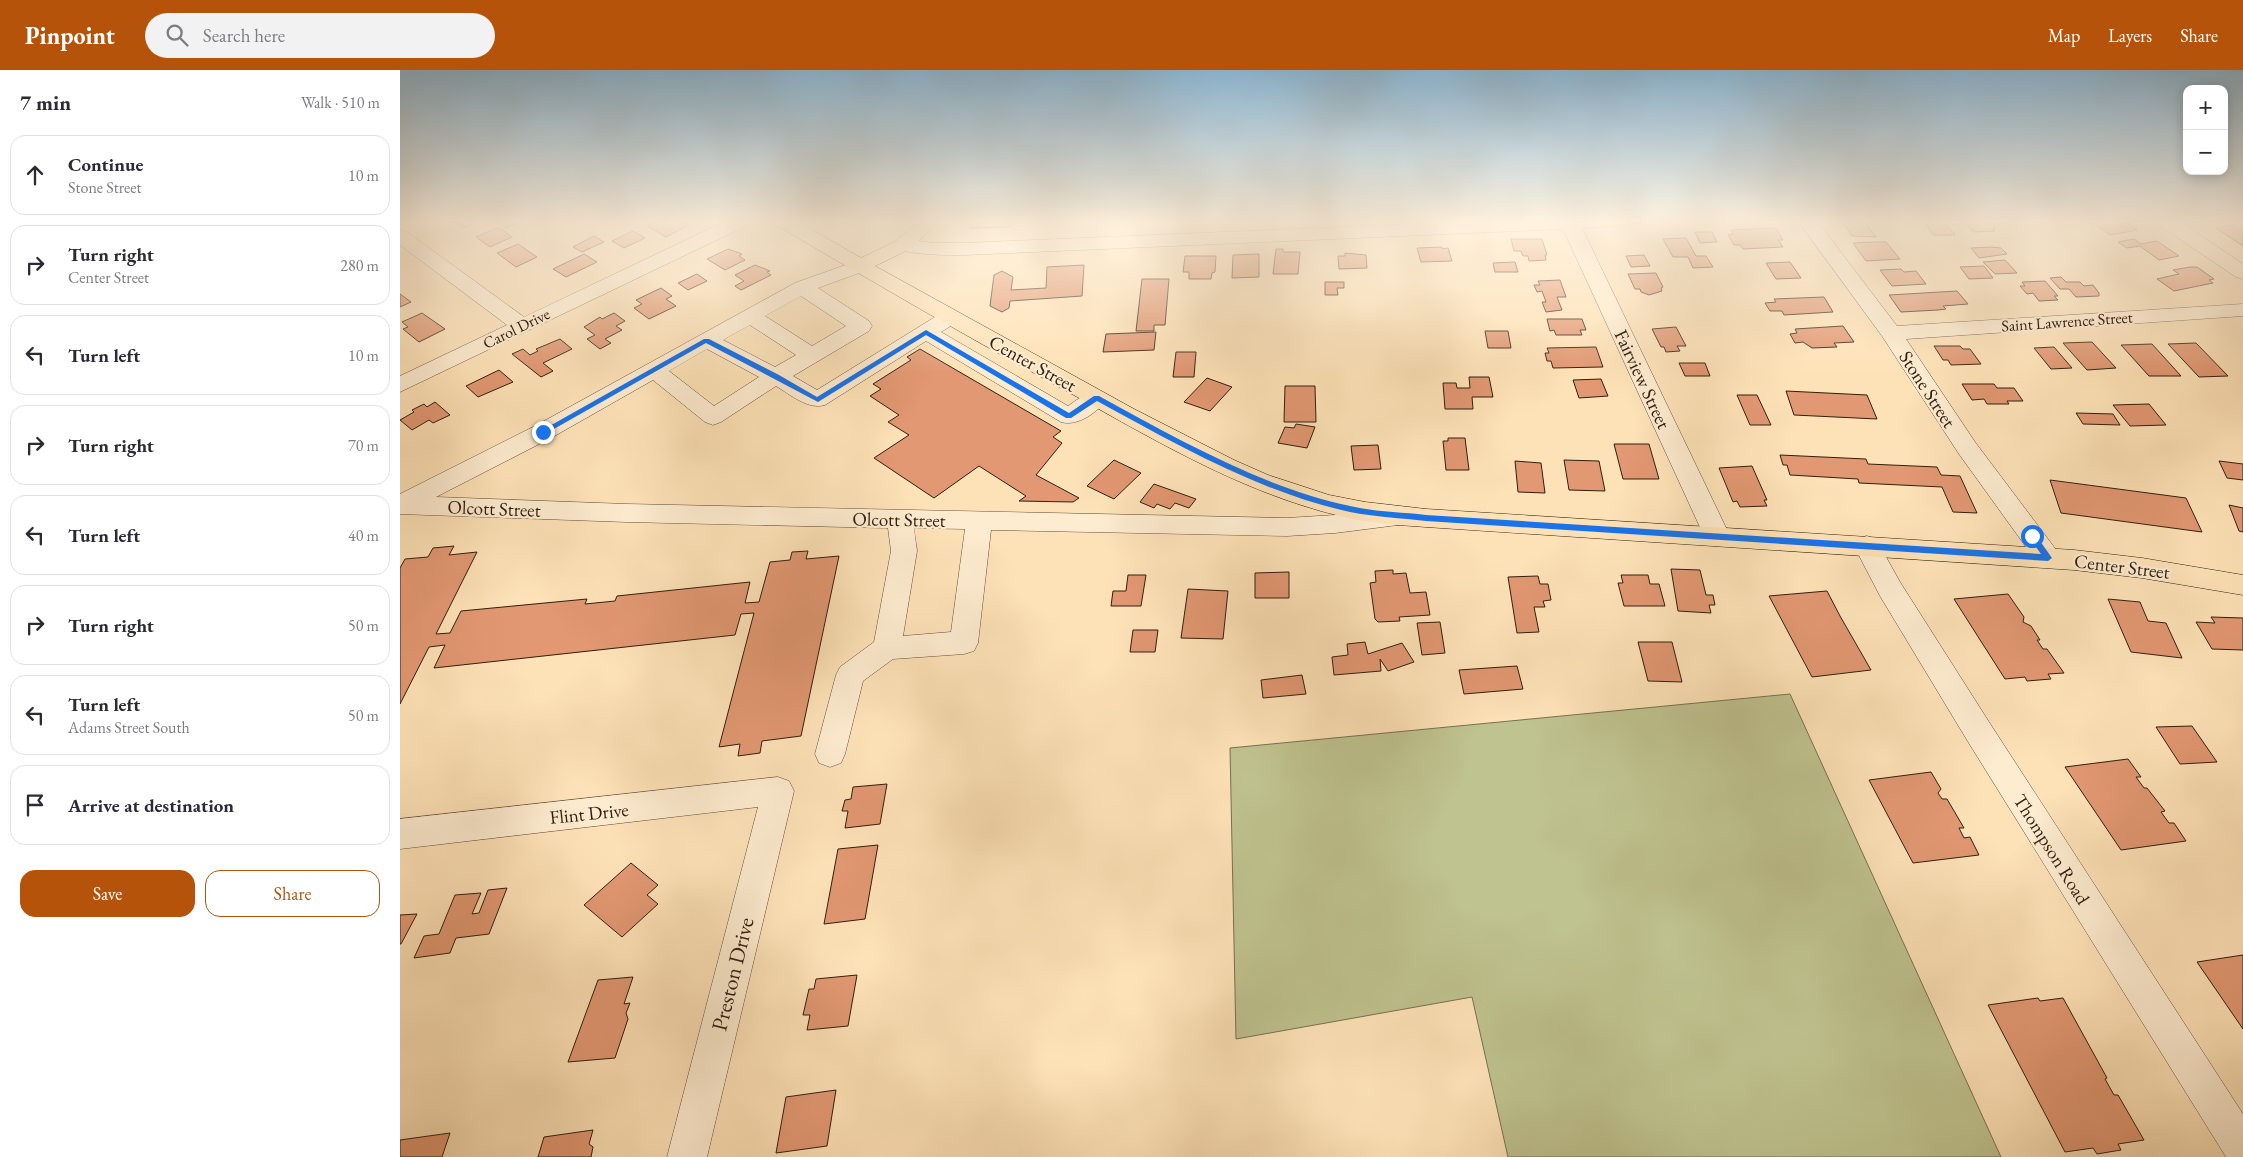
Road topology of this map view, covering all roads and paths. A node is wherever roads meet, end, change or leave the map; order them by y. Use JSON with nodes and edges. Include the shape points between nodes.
{"nodes":[{"id":1,"x":449,"y":272,"type":"edge"},
{"id":2,"x":634,"y":272,"type":"edge"},
{"id":3,"x":850,"y":272,"type":"edge"},
{"id":4,"x":870,"y":272,"type":"edge"},
{"id":5,"x":1593,"y":272,"type":"edge"},
{"id":6,"x":1845,"y":272,"type":"edge"},
{"id":7,"x":812,"y":293,"type":"junction"},
{"id":8,"x":2243,"y":310,"type":"edge"},
{"id":9,"x":950,"y":317,"type":"junction"},
{"id":10,"x":758,"y":321,"type":"junction"},
{"id":11,"x":521,"y":325,"type":"junction"},
{"id":12,"x":926,"y":332,"type":"junction"},
{"id":13,"x":1891,"y":333,"type":"junction"},
{"id":14,"x":706,"y":340,"type":"junction"},
{"id":15,"x":813,"y":356,"type":"junction"},
{"id":16,"x":654,"y":370,"type":"junction"},
{"id":17,"x":776,"y":376,"type":"junction"},
{"id":18,"x":400,"y":385,"type":"edge"},
{"id":19,"x":1096,"y":398,"type":"junction"},
{"id":20,"x":400,"y":505,"type":"edge"},
{"id":21,"x":1398,"y":516,"type":"junction"},
{"id":22,"x":900,"y":519,"type":"junction"},
{"id":23,"x":979,"y":521,"type":"junction"},
{"id":24,"x":1717,"y":536,"type":"junction"},
{"id":25,"x":1867,"y":546,"type":"junction"},
{"id":26,"x":2048,"y":558,"type":"junction"},
{"id":27,"x":2243,"y":584,"type":"edge"},
{"id":28,"x":887,"y":648,"type":"junction"},
{"id":29,"x":830,"y":754,"type":"dead end"},
{"id":30,"x":778,"y":792,"type":"joint"},
{"id":31,"x":400,"y":834,"type":"edge"},
{"id":32,"x":2243,"y":1150,"type":"edge"},
{"id":33,"x":687,"y":1157,"type":"edge"}],
"edges":[{"from":1,"to":11,"type":"street"},
{"from":2,"to":11,"type":"street","name":"Carol Drive"},
{"from":3,"to":7,"type":"street"},
{"from":4,"to":9,"type":"main road","name":"Center Street"},
{"from":5,"to":24,"type":"street","name":"Fairview Street"},
{"from":6,"to":13,"type":"street","name":"Stone Street"},
{"from":7,"to":10,"type":"street"},
{"from":7,"to":15,"type":"street","via":[[861,326]]},
{"from":8,"to":13,"type":"street","name":"Saint Lawrence Street"},
{"from":9,"to":12,"type":"street"},
{"from":9,"to":19,"type":"main road","name":"Center Street"},
{"from":10,"to":14,"type":"street"},
{"from":10,"to":15,"type":"street"},
{"from":11,"to":18,"type":"street","name":"Carol Drive"},
{"from":12,"to":17,"type":"street","via":[[818,400]]},
{"from":12,"to":19,"type":"street","via":[[1069,416]]},
{"from":13,"to":26,"type":"street","name":"Stone Street","via":[[1967,448]]},
{"from":14,"to":16,"type":"street"},
{"from":14,"to":17,"type":"street"},
{"from":15,"to":17,"type":"street"},
{"from":16,"to":17,"type":"street","via":[[713,416]]},
{"from":16,"to":20,"type":"street","via":[[543,432]]},
{"from":19,"to":21,"type":"main road","name":"Center Street","via":[[1168,437],[1264,481],[1327,504]]},
{"from":20,"to":22,"type":"street","name":"Olcott Street"},
{"from":21,"to":23,"type":"street","name":"Olcott Street","via":[[1287,527]]},
{"from":21,"to":24,"type":"main road","name":"Center Street"},
{"from":22,"to":23,"type":"street","name":"Olcott Street"},
{"from":22,"to":28,"type":"street","via":[[904,551]]},
{"from":23,"to":28,"type":"street","via":[[964,642]]},
{"from":24,"to":25,"type":"main road","name":"Center Street"},
{"from":25,"to":26,"type":"main road","name":"Center Street"},
{"from":25,"to":32,"type":"street","name":"Thompson Road","via":[[1978,731]]},
{"from":26,"to":27,"type":"main road","name":"Center Street","via":[[2150,569]]},
{"from":28,"to":29,"type":"street","via":[[850,675]]},
{"from":30,"to":31,"type":"street","name":"Flint Drive"},
{"from":30,"to":33,"type":"street","name":"Preston Drive"}]}
